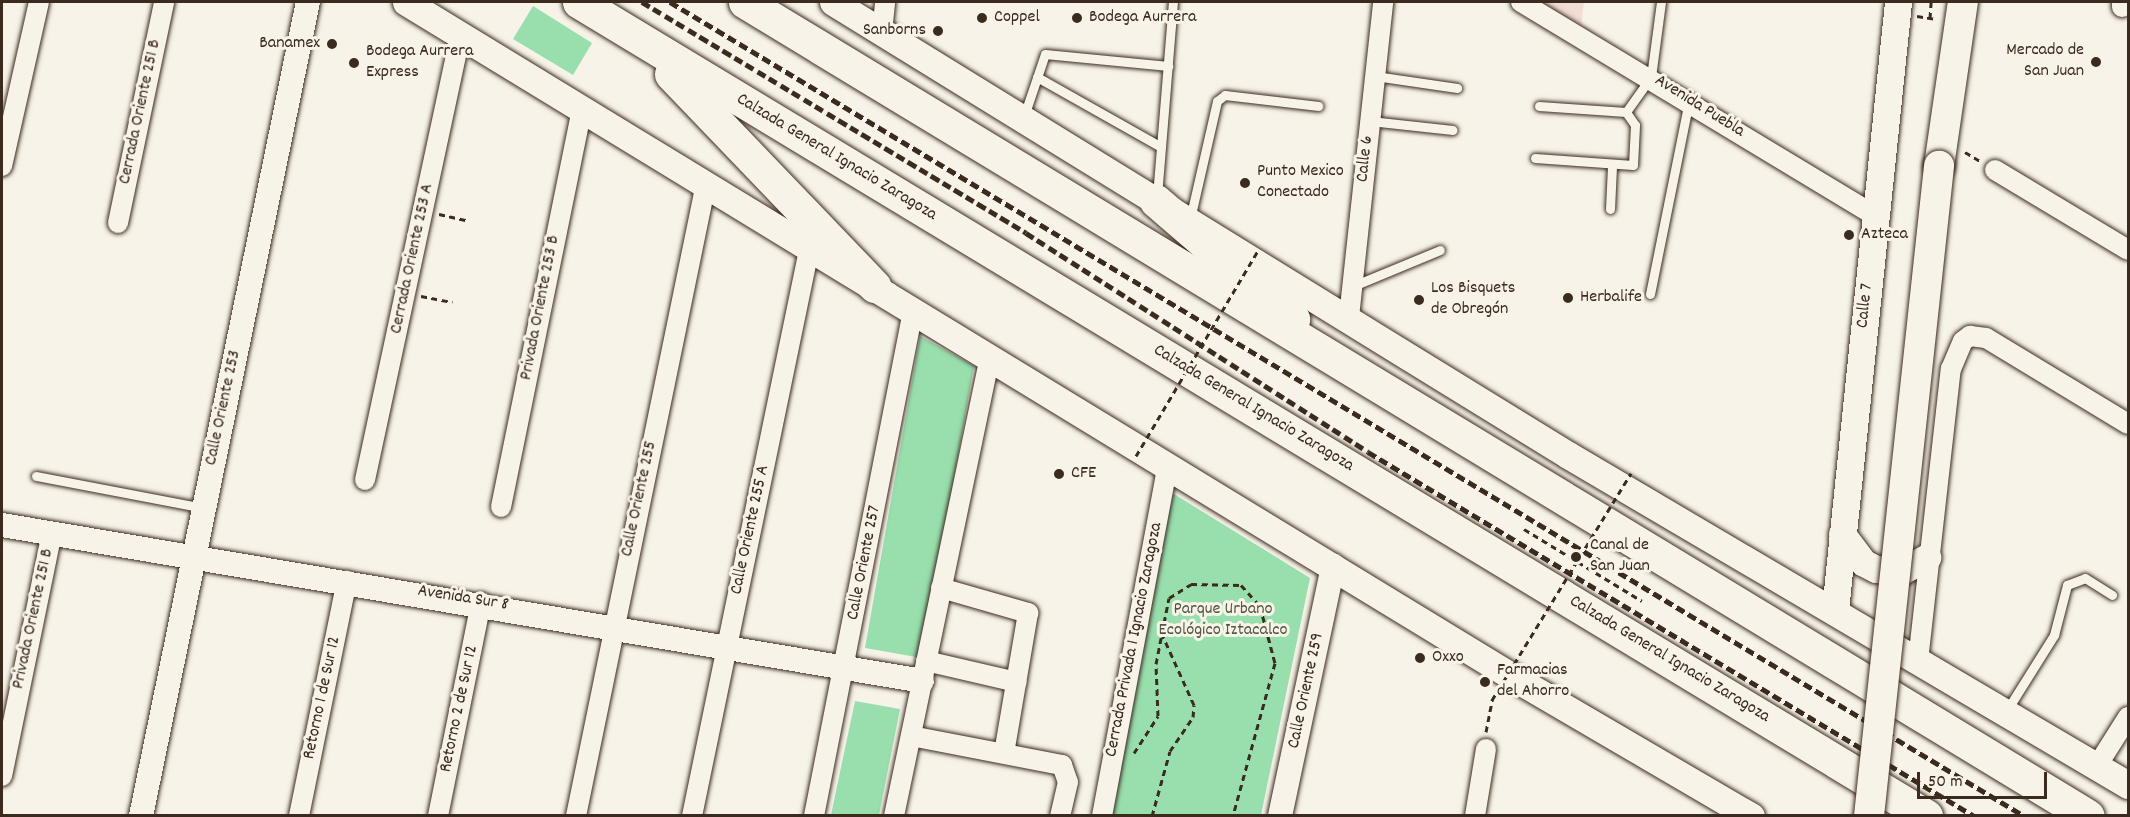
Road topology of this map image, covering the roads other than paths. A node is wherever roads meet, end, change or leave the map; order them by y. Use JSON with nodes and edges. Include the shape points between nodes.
{"nodes":[{"id":1,"x":39,"y":2,"type":"edge"},
{"id":2,"x":164,"y":2,"type":"edge"},
{"id":3,"x":309,"y":2,"type":"edge"},
{"id":4,"x":406,"y":2,"type":"edge"},
{"id":5,"x":579,"y":2,"type":"edge"},
{"id":6,"x":745,"y":2,"type":"edge"},
{"id":7,"x":833,"y":2,"type":"edge"},
{"id":8,"x":885,"y":2,"type":"edge"},
{"id":9,"x":1173,"y":2,"type":"edge"},
{"id":10,"x":1383,"y":2,"type":"edge"},
{"id":11,"x":1521,"y":2,"type":"edge"},
{"id":12,"x":1661,"y":2,"type":"edge"},
{"id":13,"x":1898,"y":8,"type":"edge"},
{"id":14,"x":1945,"y":8,"type":"edge"},
{"id":15,"x":627,"y":31,"type":"junction"},
{"id":16,"x":882,"y":32,"type":"junction"},
{"id":17,"x":460,"y":37,"type":"junction"},
{"id":18,"x":1168,"y":66,"type":"junction"},
{"id":19,"x":1375,"y":76,"type":"junction"},
{"id":20,"x":1037,"y":77,"type":"junction"},
{"id":21,"x":1651,"y":77,"type":"junction"},
{"id":22,"x":1457,"y":88,"type":"dead end"},
{"id":23,"x":1689,"y":102,"type":"junction"},
{"id":24,"x":1318,"y":106,"type":"dead end"},
{"id":25,"x":1539,"y":106,"type":"dead end"},
{"id":26,"x":582,"y":108,"type":"junction"},
{"id":27,"x":1626,"y":112,"type":"junction"},
{"id":28,"x":1024,"y":116,"type":"junction"},
{"id":29,"x":1370,"y":121,"type":"junction"},
{"id":30,"x":1453,"y":130,"type":"dead end"},
{"id":31,"x":1161,"y":147,"type":"junction"},
{"id":32,"x":1535,"y":158,"type":"dead end"},
{"id":33,"x":2,"y":166,"type":"edge"},
{"id":34,"x":1612,"y":167,"type":"junction"},
{"id":35,"x":1995,"y":170,"type":"road end"},
{"id":36,"x":706,"y":183,"type":"junction"},
{"id":37,"x":1156,"y":201,"type":"junction"},
{"id":38,"x":1610,"y":209,"type":"dead end"},
{"id":39,"x":1876,"y":216,"type":"junction"},
{"id":40,"x":1190,"y":219,"type":"junction"},
{"id":41,"x":118,"y":224,"type":"dead end"},
{"id":42,"x":810,"y":245,"type":"junction"},
{"id":43,"x":1440,"y":250,"type":"dead end"},
{"id":44,"x":2128,"y":250,"type":"edge"},
{"id":45,"x":874,"y":285,"type":"junction"},
{"id":46,"x":1353,"y":286,"type":"junction"},
{"id":47,"x":1650,"y":294,"type":"dead end"},
{"id":48,"x":912,"y":311,"type":"junction"},
{"id":49,"x":1349,"y":317,"type":"junction"},
{"id":50,"x":1321,"y":352,"type":"junction"},
{"id":51,"x":990,"y":358,"type":"junction"},
{"id":52,"x":2128,"y":424,"type":"edge"},
{"id":53,"x":1168,"y":465,"type":"junction"},
{"id":54,"x":36,"y":477,"type":"dead end"},
{"id":55,"x":365,"y":480,"type":"dead end"},
{"id":56,"x":501,"y":507,"type":"dead end"},
{"id":57,"x":204,"y":508,"type":"junction"},
{"id":58,"x":2,"y":525,"type":"edge"},
{"id":59,"x":51,"y":533,"type":"junction"},
{"id":60,"x":1842,"y":534,"type":"junction"},
{"id":61,"x":194,"y":557,"type":"junction"},
{"id":62,"x":1927,"y":557,"type":"junction"},
{"id":63,"x":1333,"y":566,"type":"junction"},
{"id":64,"x":347,"y":581,"type":"junction"},
{"id":65,"x":941,"y":588,"type":"junction"},
{"id":66,"x":2112,"y":595,"type":"dead end"},
{"id":67,"x":481,"y":602,"type":"junction"},
{"id":68,"x":1834,"y":610,"type":"junction"},
{"id":69,"x":614,"y":625,"type":"junction"},
{"id":70,"x":727,"y":646,"type":"junction"},
{"id":71,"x":1918,"y":661,"type":"junction"},
{"id":72,"x":845,"y":668,"type":"junction"},
{"id":73,"x":924,"y":671,"type":"junction"},
{"id":74,"x":1017,"y":682,"type":"junction"},
{"id":75,"x":2006,"y":712,"type":"junction"},
{"id":76,"x":2128,"y":717,"type":"edge"},
{"id":77,"x":911,"y":736,"type":"junction"},
{"id":78,"x":1486,"y":749,"type":"dead end"},
{"id":79,"x":1004,"y":753,"type":"junction"},
{"id":80,"x":2097,"y":766,"type":"junction"},
{"id":81,"x":2,"y":776,"type":"edge"},
{"id":82,"x":2128,"y":785,"type":"edge"},
{"id":83,"x":2082,"y":812,"type":"edge"},
{"id":84,"x":899,"y":815,"type":"edge"},
{"id":85,"x":141,"y":816,"type":"edge"},
{"id":86,"x":299,"y":816,"type":"edge"},
{"id":87,"x":438,"y":816,"type":"edge"},
{"id":88,"x":576,"y":816,"type":"edge"},
{"id":89,"x":692,"y":816,"type":"edge"},
{"id":90,"x":814,"y":816,"type":"edge"},
{"id":91,"x":1060,"y":816,"type":"edge"},
{"id":92,"x":1102,"y":816,"type":"edge"},
{"id":93,"x":1280,"y":816,"type":"edge"},
{"id":94,"x":1475,"y":816,"type":"edge"},
{"id":95,"x":1750,"y":816,"type":"edge"},
{"id":96,"x":1869,"y":816,"type":"edge"},
{"id":97,"x":1926,"y":816,"type":"edge"},
{"id":98,"x":2111,"y":816,"type":"edge"}],
"edges":[{"from":1,"to":33,"type":"street"},
{"from":2,"to":41,"type":"street","name":"Cerrada Oriente 251 B"},
{"from":3,"to":57,"type":"street","name":"Calle Oriente 253"},
{"from":4,"to":17,"type":"main road"},
{"from":5,"to":15,"type":"highway","name":"Calzada General Ignacio Zaragoza"},
{"from":6,"to":50,"type":"highway"},
{"from":7,"to":16,"type":"main road"},
{"from":8,"to":16,"type":"street"},
{"from":9,"to":18,"type":"lane"},
{"from":10,"to":19,"type":"street","name":"Calle 6"},
{"from":11,"to":21,"type":"street","name":"Avenida Puebla"},
{"from":12,"to":21,"type":"lane"},
{"from":13,"to":39,"type":"main road","name":"Calle 7"},
{"from":14,"to":96,"type":"main road","bridge":true,"via":[[1953,52]]},
{"from":15,"to":45,"type":"highway","via":[[709,110]]},
{"from":15,"to":97,"type":"highway","name":"Calzada General Ignacio Zaragoza"},
{"from":16,"to":28,"type":"main road"},
{"from":17,"to":26,"type":"main road"},
{"from":17,"to":55,"type":"street","name":"Cerrada Oriente 253 A"},
{"from":18,"to":20,"type":"lane","via":[[1045,54]]},
{"from":18,"to":31,"type":"lane"},
{"from":19,"to":22,"type":"lane"},
{"from":19,"to":29,"type":"street","name":"Calle 6"},
{"from":20,"to":28,"type":"lane"},
{"from":20,"to":31,"type":"lane"},
{"from":21,"to":23,"type":"street","name":"Avenida Puebla"},
{"from":21,"to":27,"type":"lane"},
{"from":23,"to":39,"type":"street","name":"Avenida Puebla"},
{"from":23,"to":47,"type":"lane"},
{"from":24,"to":40,"type":"lane","via":[[1226,95],[1217,101]]},
{"from":25,"to":27,"type":"lane"},
{"from":26,"to":36,"type":"main road"},
{"from":26,"to":56,"type":"street","name":"Privada Oriente 253 B"},
{"from":27,"to":34,"type":"lane","via":[[1635,125],[1633,165]]},
{"from":28,"to":37,"type":"main road"},
{"from":29,"to":30,"type":"lane"},
{"from":29,"to":46,"type":"street","name":"Calle 6"},
{"from":31,"to":37,"type":"lane"},
{"from":32,"to":34,"type":"lane"},
{"from":34,"to":38,"type":"lane"},
{"from":35,"to":44,"type":"street"},
{"from":36,"to":42,"type":"main road"},
{"from":36,"to":69,"type":"street","name":"Calle Oriente 255"},
{"from":37,"to":40,"type":"main road"},
{"from":37,"to":50,"type":"highway","via":[[1274,300]]},
{"from":39,"to":60,"type":"main road","name":"Calle 7"},
{"from":40,"to":49,"type":"main road"},
{"from":42,"to":45,"type":"main road"},
{"from":42,"to":70,"type":"street","name":"Calle Oriente 255 A"},
{"from":43,"to":46,"type":"lane"},
{"from":45,"to":48,"type":"main road"},
{"from":46,"to":49,"type":"street","name":"Calle 6"},
{"from":48,"to":51,"type":"main road"},
{"from":48,"to":72,"type":"street","name":"Calle Oriente 257"},
{"from":49,"to":68,"type":"main road","via":[[1568,455]]},
{"from":50,"to":83,"type":"highway"},
{"from":51,"to":53,"type":"main road"},
{"from":51,"to":65,"type":"street"},
{"from":52,"to":62,"type":"street","via":[[1986,338],[1970,336],[1952,369]]},
{"from":53,"to":63,"type":"main road"},
{"from":53,"to":92,"type":"street","name":"Cerrada Privada 1 Ignacio Zaragoza"},
{"from":54,"to":57,"type":"lane"},
{"from":57,"to":61,"type":"street","name":"Calle Oriente 253"},
{"from":58,"to":59,"type":"street","name":"Avenida Sur 8"},
{"from":59,"to":61,"type":"street","name":"Avenida Sur 8"},
{"from":59,"to":81,"type":"street","name":"Privada Oriente 251 B"},
{"from":60,"to":62,"type":"main road","via":[[1864,562],[1876,569],[1902,571]]},
{"from":60,"to":68,"type":"main road","name":"Calle 7"},
{"from":61,"to":64,"type":"street","name":"Avenida Sur 8"},
{"from":61,"to":85,"type":"street","name":"Calle Oriente 253"},
{"from":62,"to":71,"type":"street"},
{"from":63,"to":93,"type":"street","name":"Calle Oriente 259"},
{"from":63,"to":95,"type":"main road"},
{"from":64,"to":67,"type":"street","name":"Avenida Sur 8"},
{"from":64,"to":86,"type":"street","name":"Retorno 1 de Sur 12"},
{"from":65,"to":73,"type":"street"},
{"from":65,"to":74,"type":"street","via":[[1028,613]]},
{"from":66,"to":75,"type":"lane","via":[[2085,579],[2067,585],[2054,635]]},
{"from":67,"to":69,"type":"street","name":"Avenida Sur 8"},
{"from":67,"to":87,"type":"street","name":"Retorno 2 de Sur 12"},
{"from":68,"to":71,"type":"main road"},
{"from":69,"to":70,"type":"street","name":"Avenida Sur 8"},
{"from":69,"to":88,"type":"street","name":"Calle Oriente 255"},
{"from":70,"to":72,"type":"street","name":"Avenida Sur 8"},
{"from":70,"to":89,"type":"street","name":"Calle Oriente 255 A"},
{"from":71,"to":75,"type":"main road"},
{"from":72,"to":73,"type":"street","name":"Avenida Sur 8"},
{"from":72,"to":90,"type":"street","name":"Calle Oriente 257"},
{"from":73,"to":74,"type":"street"},
{"from":73,"to":77,"type":"street"},
{"from":74,"to":79,"type":"street"},
{"from":75,"to":80,"type":"main road"},
{"from":76,"to":80,"type":"street"},
{"from":77,"to":79,"type":"street"},
{"from":77,"to":84,"type":"street"},
{"from":78,"to":94,"type":"street"},
{"from":79,"to":91,"type":"street","via":[[1067,770]]},
{"from":80,"to":82,"type":"main road"},
{"from":83,"to":98,"type":"highway"}]}
